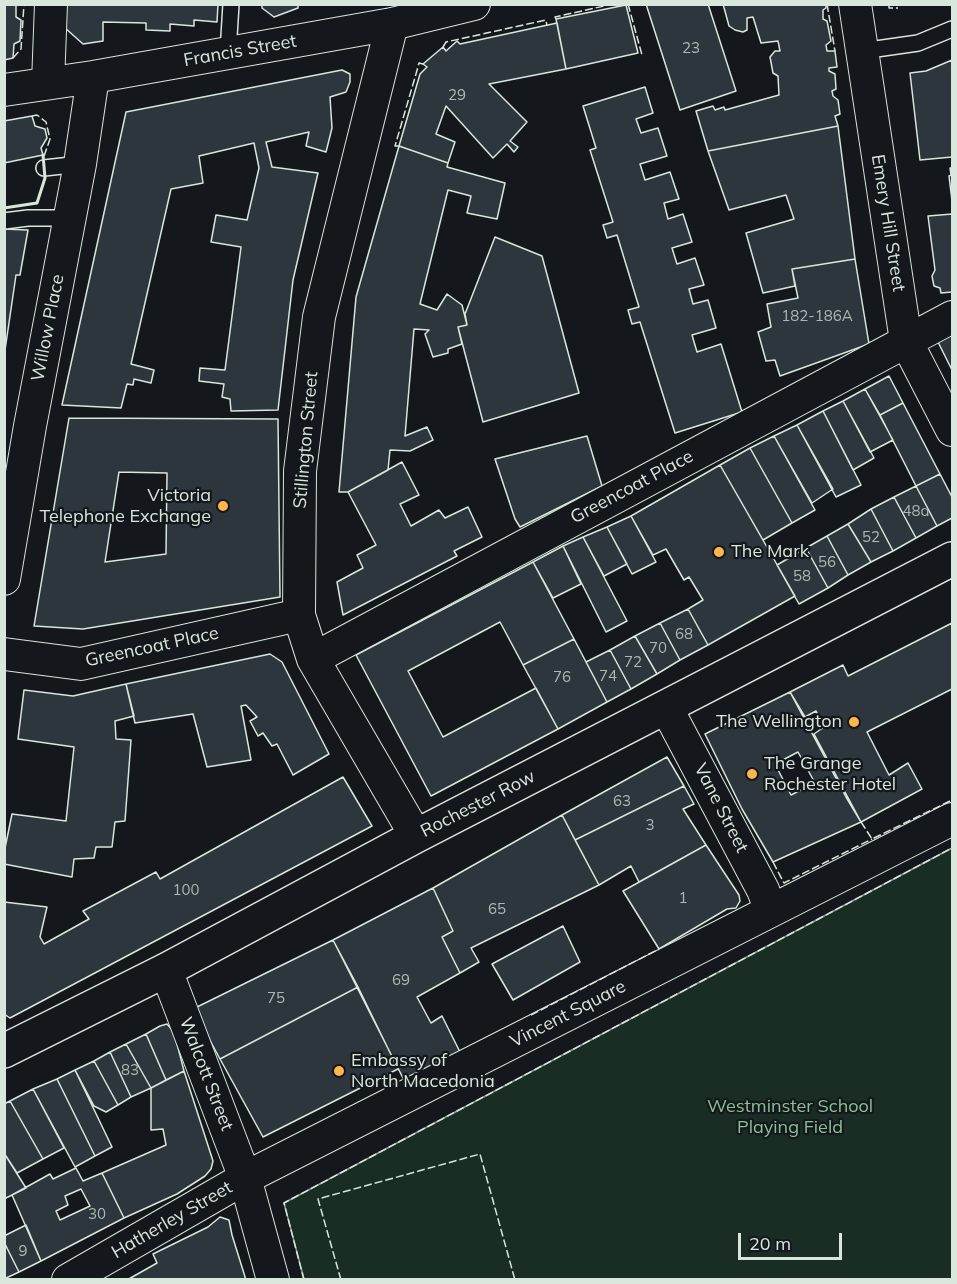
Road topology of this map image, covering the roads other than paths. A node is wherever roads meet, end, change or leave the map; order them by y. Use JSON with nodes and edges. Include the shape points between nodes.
{"nodes":[{"id":1,"x":51,"y":4,"type":"edge"},
{"id":2,"x":231,"y":4,"type":"edge"},
{"id":3,"x":474,"y":4,"type":"edge"},
{"id":4,"x":855,"y":4,"type":"edge"},
{"id":5,"x":392,"y":24,"type":"junction"},
{"id":6,"x":952,"y":29,"type":"edge"},
{"id":7,"x":862,"y":51,"type":"junction"},
{"id":8,"x":228,"y":53,"type":"junction"},
{"id":9,"x":93,"y":77,"type":"junction"},
{"id":10,"x":48,"y":83,"type":"junction"},
{"id":11,"x":4,"y":90,"type":"edge"},
{"id":12,"x":80,"y":164,"type":"junction"},
{"id":13,"x":44,"y":168,"type":"dead end"},
{"id":14,"x":69,"y":218,"type":"junction"},
{"id":15,"x":4,"y":221,"type":"edge"},
{"id":16,"x":952,"y":316,"type":"edge"},
{"id":17,"x":906,"y":341,"type":"junction"},
{"id":18,"x":952,"y":430,"type":"edge"},
{"id":19,"x":952,"y":559,"type":"edge"},
{"id":20,"x":4,"y":579,"type":"edge"},
{"id":21,"x":299,"y":615,"type":"junction"},
{"id":22,"x":4,"y":654,"type":"edge"},
{"id":23,"x":313,"y":659,"type":"junction"},
{"id":24,"x":666,"y":707,"type":"junction"},
{"id":25,"x":952,"y":819,"type":"edge"},
{"id":26,"x":416,"y":836,"type":"junction"},
{"id":27,"x":771,"y":912,"type":"junction"},
{"id":28,"x":166,"y":970,"type":"junction"},
{"id":29,"x":4,"y":1051,"type":"edge"},
{"id":30,"x":245,"y":1178,"type":"junction"},
{"id":31,"x":68,"y":1280,"type":"edge"},
{"id":32,"x":273,"y":1280,"type":"edge"}],
"edges":[{"from":1,"to":10,"type":"street"},
{"from":2,"to":8,"type":"lane"},
{"from":3,"to":5,"type":"street","name":"Francis Street"},
{"from":4,"to":7,"type":"street","name":"Emery Hill Street"},
{"from":5,"to":8,"type":"street","name":"Francis Street"},
{"from":5,"to":21,"type":"street","name":"Stillington Street","via":[[319,317],[300,471]]},
{"from":6,"to":7,"type":"lane","via":[[918,43]]},
{"from":7,"to":17,"type":"street","name":"Emery Hill Street"},
{"from":8,"to":9,"type":"street","name":"Francis Street"},
{"from":9,"to":10,"type":"street","name":"Francis Street"},
{"from":9,"to":12,"type":"street","name":"Willow Place"},
{"from":10,"to":11,"type":"street","name":"Francis Street"},
{"from":12,"to":13,"type":"lane"},
{"from":12,"to":14,"type":"street","name":"Willow Place"},
{"from":14,"to":15,"type":"lane"},
{"from":14,"to":20,"type":"street","name":"Willow Place"},
{"from":16,"to":17,"type":"street","name":"Greencoat Place"},
{"from":17,"to":18,"type":"street","name":"Emery Hill Street"},
{"from":17,"to":23,"type":"street","name":"Greencoat Place"},
{"from":19,"to":24,"type":"main road","name":"Rochester Row"},
{"from":21,"to":22,"type":"street","name":"Greencoat Place","via":[[81,664]]},
{"from":21,"to":23,"type":"street","name":"Stillington Street"},
{"from":23,"to":26,"type":"street","name":"Stillington Street"},
{"from":24,"to":26,"type":"main road","name":"Rochester Row"},
{"from":24,"to":27,"type":"street","name":"Vane Street"},
{"from":25,"to":27,"type":"street","name":"Vincent Square"},
{"from":26,"to":28,"type":"main road","name":"Rochester Row"},
{"from":27,"to":30,"type":"street","name":"Vincent Square"},
{"from":28,"to":29,"type":"main road","name":"Rochester Row"},
{"from":28,"to":30,"type":"street","name":"Walcott Street"},
{"from":30,"to":31,"type":"street","name":"Hatherley Street"},
{"from":30,"to":32,"type":"street"}]}
